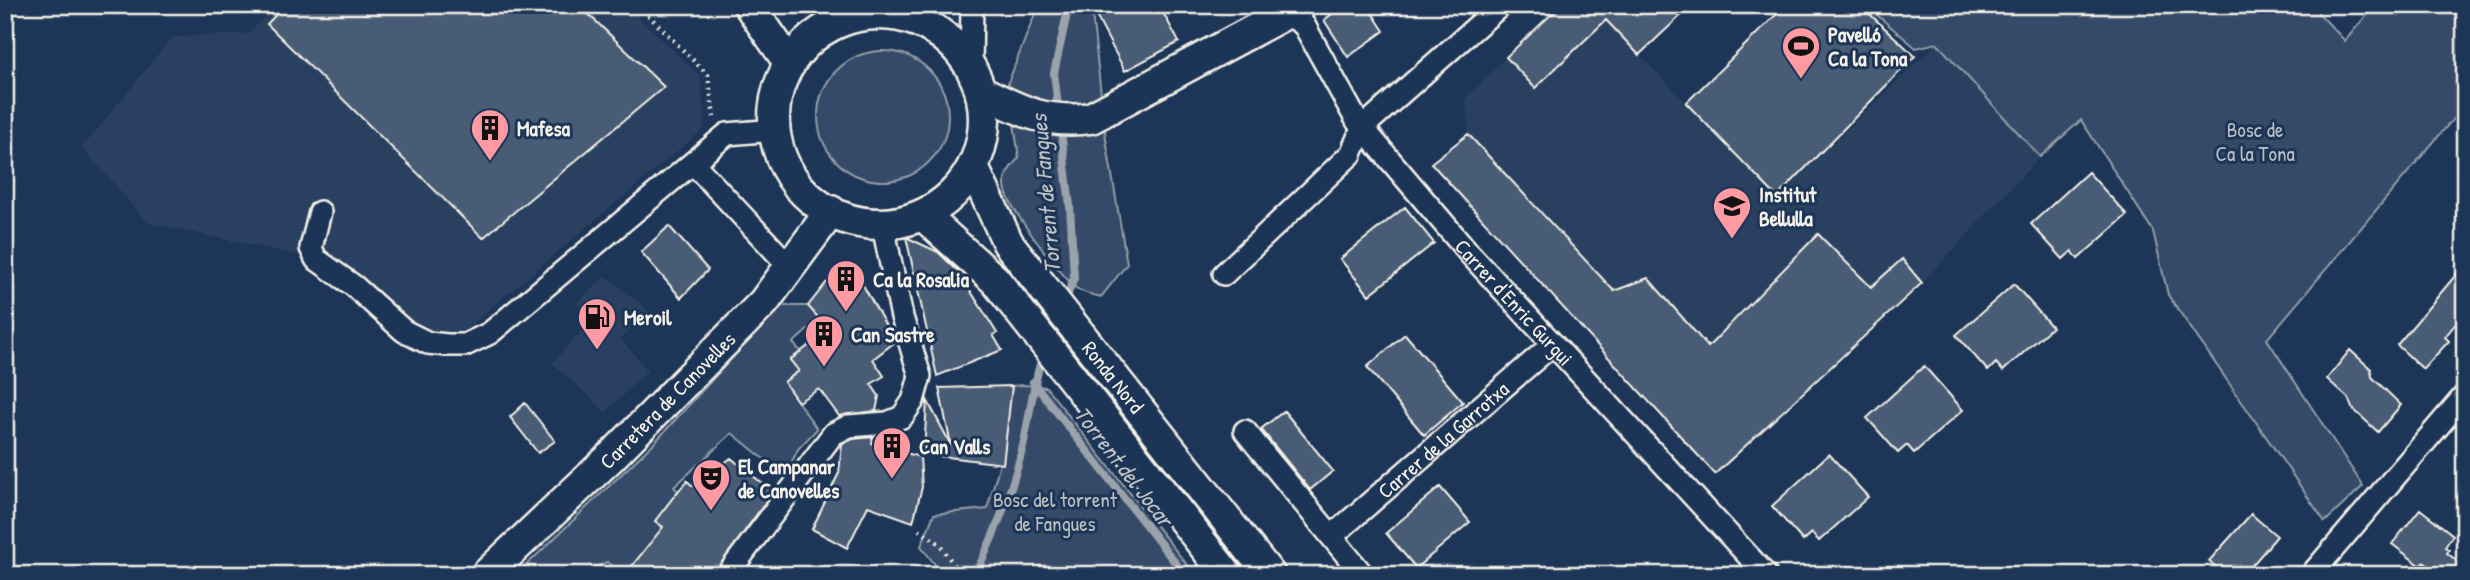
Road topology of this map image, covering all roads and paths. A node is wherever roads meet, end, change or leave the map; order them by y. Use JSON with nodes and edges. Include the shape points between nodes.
{"nodes":[{"id":1,"x":199,"y":5,"type":"edge"},
{"id":2,"x":265,"y":5,"type":"edge"},
{"id":3,"x":638,"y":5,"type":"edge"},
{"id":4,"x":749,"y":5,"type":"edge"},
{"id":5,"x":972,"y":5,"type":"edge"},
{"id":6,"x":1501,"y":5,"type":"edge"},
{"id":7,"x":890,"y":9,"type":"edge"},
{"id":8,"x":1287,"y":9,"type":"edge"},
{"id":9,"x":836,"y":11,"type":"edge"},
{"id":10,"x":790,"y":64,"type":"junction"},
{"id":11,"x":976,"y":80,"type":"junction"},
{"id":12,"x":1362,"y":128,"type":"junction"},
{"id":13,"x":775,"y":130,"type":"junction"},
{"id":14,"x":717,"y":143,"type":"junction"},
{"id":15,"x":693,"y":163,"type":"junction"},
{"id":16,"x":973,"y":167,"type":"junction"},
{"id":17,"x":831,"y":211,"type":"junction"},
{"id":18,"x":320,"y":212,"type":"dead end"},
{"id":19,"x":923,"y":215,"type":"junction"},
{"id":20,"x":883,"y":226,"type":"junction"},
{"id":21,"x":790,"y":267,"type":"junction"},
{"id":22,"x":1224,"y":274,"type":"dead end"},
{"id":23,"x":1553,"y":344,"type":"junction"},
{"id":24,"x":2465,"y":395,"type":"edge"},
{"id":25,"x":1245,"y":430,"type":"dead end"},
{"id":26,"x":919,"y":530,"type":"dead end"},
{"id":27,"x":1332,"y":536,"type":"junction"},
{"id":28,"x":486,"y":575,"type":"edge"},
{"id":29,"x":727,"y":575,"type":"edge"},
{"id":30,"x":960,"y":575,"type":"edge"},
{"id":31,"x":1227,"y":575,"type":"edge"},
{"id":32,"x":1270,"y":575,"type":"edge"},
{"id":33,"x":1363,"y":575,"type":"edge"},
{"id":34,"x":1766,"y":575,"type":"edge"},
{"id":35,"x":2311,"y":575,"type":"edge"}],
"edges":[{"from":1,"to":2,"type":"path","via":[[243,14]]},
{"from":3,"to":14,"type":"path","via":[[708,75]]},
{"from":4,"to":10,"type":"main road"},
{"from":5,"to":11,"type":"street"},
{"from":6,"to":12,"type":"street"},
{"from":7,"to":9,"type":"main road"},
{"from":7,"to":11,"type":"main road","via":[[946,37]]},
{"from":8,"to":11,"type":"main road","via":[[1091,118],[1050,119]]},
{"from":8,"to":12,"type":"street","name":"Carrer d'Enric Gurgui","via":[[1304,25]]},
{"from":9,"to":10,"type":"main road"},
{"from":10,"to":13,"type":"main road","via":[[775,98]]},
{"from":11,"to":16,"type":"main road","via":[[984,128]]},
{"from":12,"to":22,"type":"street","via":[[1351,154]]},
{"from":12,"to":23,"type":"street","name":"Carrer d'Enric Gurgui"},
{"from":13,"to":14,"type":"street","via":[[727,134]]},
{"from":13,"to":17,"type":"main road","via":[[777,148],[793,181],[820,207]]},
{"from":14,"to":15,"type":"street"},
{"from":15,"to":18,"type":"street","via":[[490,333],[466,345],[428,343],[404,331],[323,265],[312,248]]},
{"from":15,"to":21,"type":"street"},
{"from":16,"to":19,"type":"main road","via":[[954,194]]},
{"from":16,"to":32,"type":"main road","name":"Ronda Nord","via":[[1008,243]]},
{"from":17,"to":20,"type":"main road","via":[[857,223]]},
{"from":17,"to":21,"type":"main road","name":"Carretera de Canovelles"},
{"from":19,"to":20,"type":"main road"},
{"from":19,"to":31,"type":"main road","name":"Ronda Nord","via":[[995,280]]},
{"from":20,"to":29,"type":"street","via":[[920,376],[913,401],[902,417],[849,426],[833,434]]},
{"from":21,"to":28,"type":"main road","name":"Carretera de Canovelles","via":[[764,302]]},
{"from":23,"to":27,"type":"street","name":"Carrer de la Garrotxa"},
{"from":23,"to":34,"type":"street","name":"Carrer d'Enric Gurgui"},
{"from":24,"to":35,"type":"street"},
{"from":25,"to":27,"type":"street"},
{"from":26,"to":30,"type":"path","via":[[940,544]]},
{"from":27,"to":33,"type":"street"}]}
